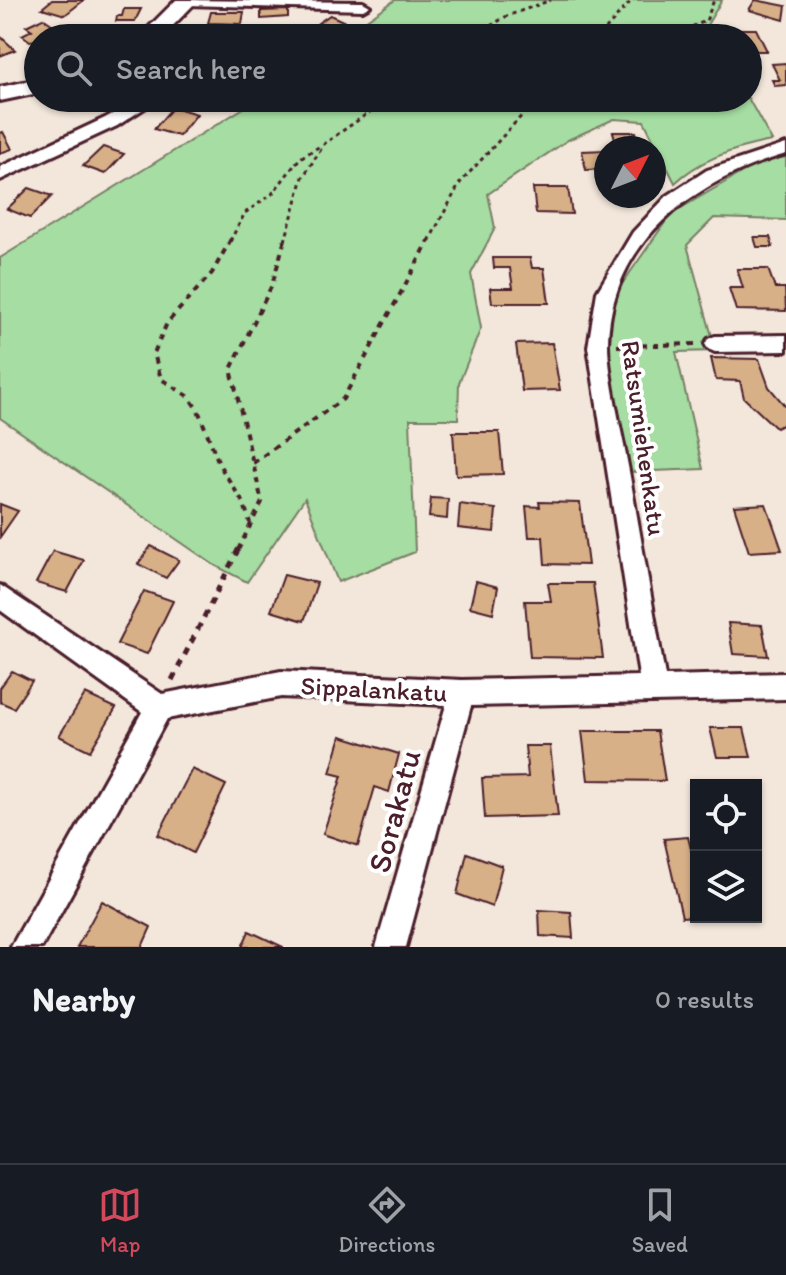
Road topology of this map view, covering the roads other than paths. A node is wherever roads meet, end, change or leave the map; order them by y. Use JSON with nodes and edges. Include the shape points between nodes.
{"nodes":[{"id":1,"x":188,"y":0,"type":"edge"},
{"id":2,"x":363,"y":6,"type":"dead end"},
{"id":3,"x":163,"y":24,"type":"edge"},
{"id":4,"x":24,"y":89,"type":"edge"},
{"id":5,"x":0,"y":94,"type":"edge"},
{"id":6,"x":128,"y":112,"type":"edge"},
{"id":7,"x":786,"y":149,"type":"edge"},
{"id":8,"x":0,"y":174,"type":"edge"},
{"id":9,"x":786,"y":343,"type":"edge"},
{"id":10,"x":715,"y":344,"type":"road end"},
{"id":11,"x":0,"y":596,"type":"edge"},
{"id":12,"x":786,"y":686,"type":"edge"},
{"id":13,"x":654,"y":688,"type":"junction"},
{"id":14,"x":462,"y":693,"type":"junction"},
{"id":15,"x":159,"y":708,"type":"junction"},
{"id":16,"x":26,"y":947,"type":"edge"},
{"id":17,"x":391,"y":947,"type":"edge"}],
"edges":[{"from":1,"to":2,"type":"street"},
{"from":1,"to":3,"type":"street"},
{"from":4,"to":5,"type":"street"},
{"from":6,"to":8,"type":"street"},
{"from":7,"to":13,"type":"street","name":"Ratsumiehenkatu","via":[[750,158],[694,183],[661,208],[606,290],[598,347]]},
{"from":9,"to":10,"type":"street"},
{"from":11,"to":15,"type":"street"},
{"from":12,"to":13,"type":"street","name":"Sippalankatu"},
{"from":13,"to":14,"type":"street","name":"Sippalankatu"},
{"from":14,"to":15,"type":"street","name":"Sippalankatu","via":[[281,684]]},
{"from":14,"to":17,"type":"street","name":"Sorakatu"},
{"from":15,"to":16,"type":"street"}]}
